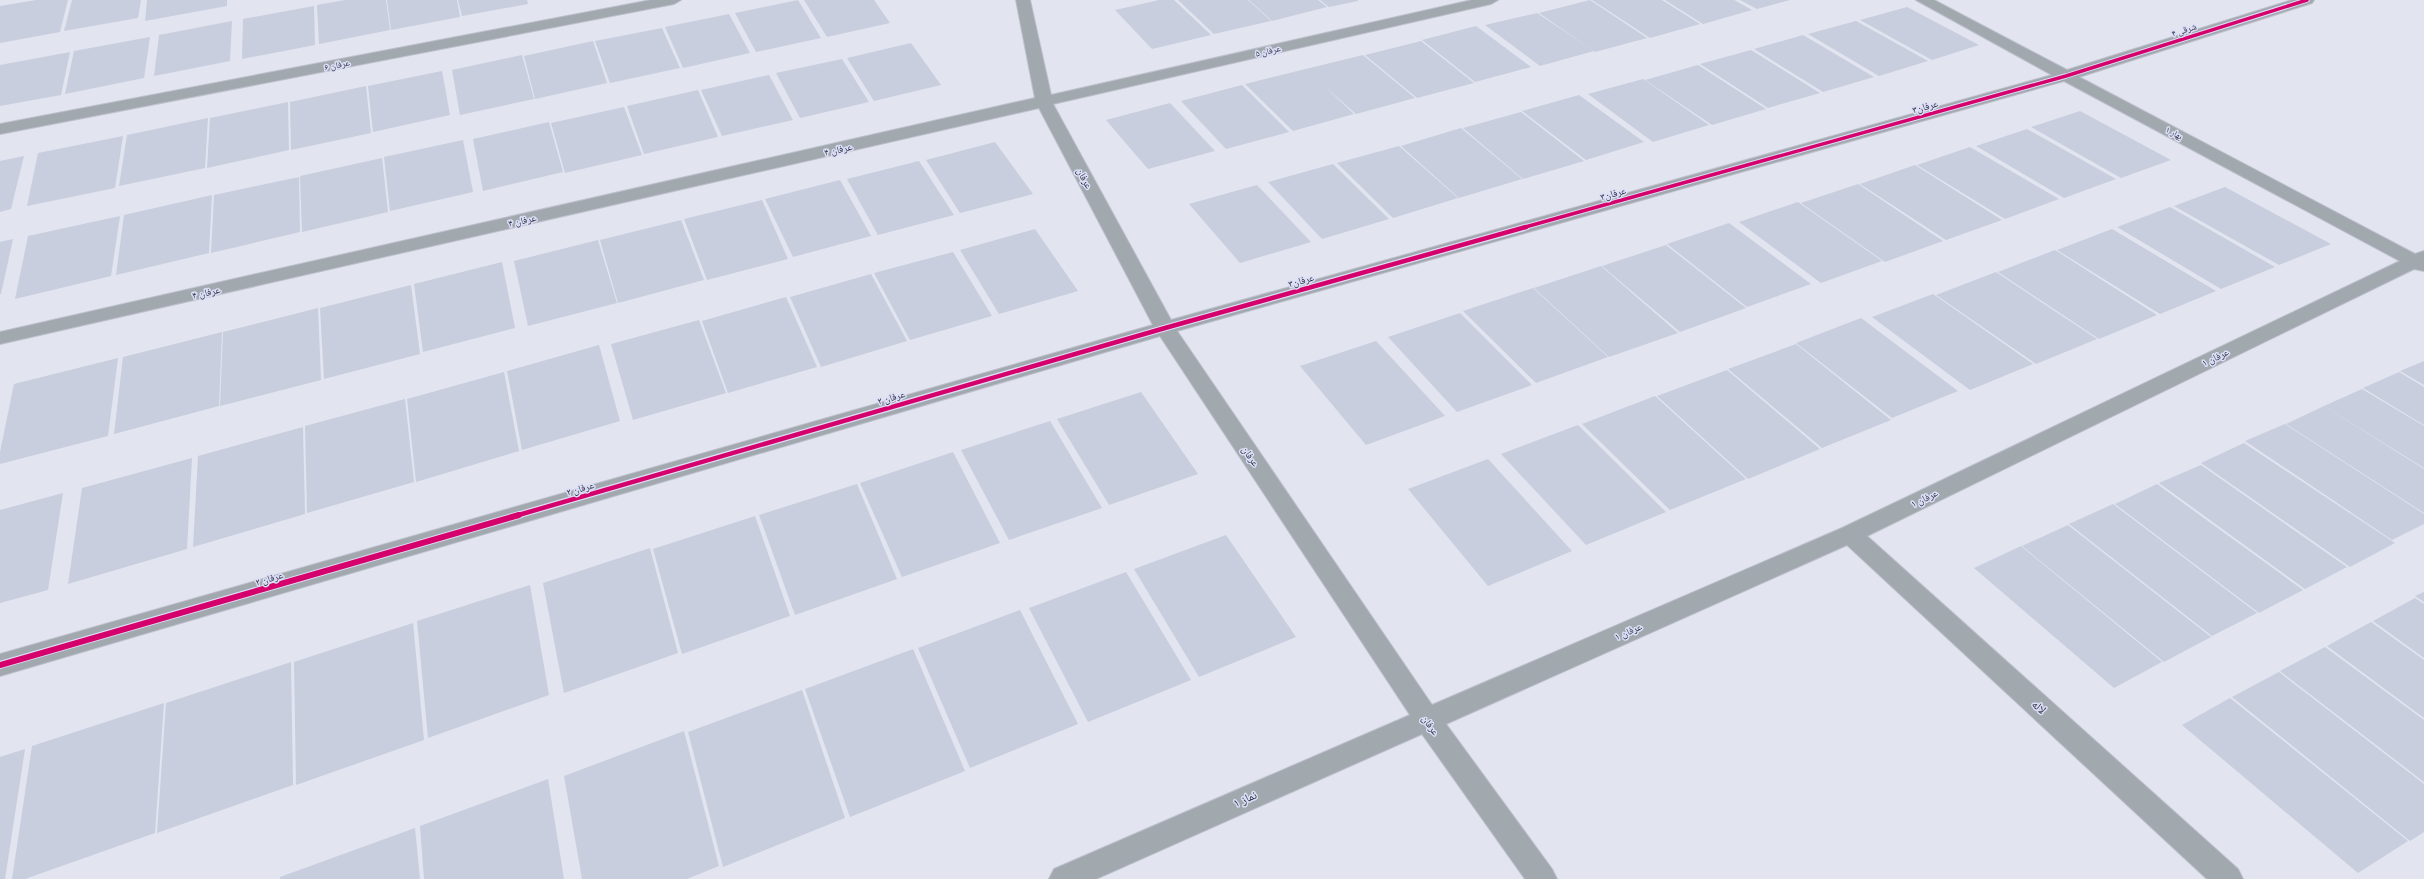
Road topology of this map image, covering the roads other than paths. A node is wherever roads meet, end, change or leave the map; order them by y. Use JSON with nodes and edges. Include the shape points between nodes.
{"nodes":[{"id":1,"x":674,"y":0,"type":"edge"},
{"id":2,"x":1024,"y":0,"type":"edge"},
{"id":3,"x":1491,"y":0,"type":"edge"},
{"id":4,"x":1923,"y":0,"type":"edge"},
{"id":5,"x":2307,"y":0,"type":"edge"},
{"id":6,"x":2066,"y":76,"type":"junction"},
{"id":7,"x":1044,"y":102,"type":"junction"},
{"id":8,"x":0,"y":129,"type":"edge"},
{"id":9,"x":2420,"y":261,"type":"edge"},
{"id":10,"x":1165,"y":328,"type":"junction"},
{"id":11,"x":0,"y":338,"type":"edge"},
{"id":12,"x":1850,"y":534,"type":"junction"},
{"id":13,"x":0,"y":665,"type":"edge"},
{"id":14,"x":1427,"y":719,"type":"junction"},
{"id":15,"x":1064,"y":879,"type":"edge"},
{"id":16,"x":1542,"y":879,"type":"edge"},
{"id":17,"x":2228,"y":879,"type":"edge"}],
"edges":[{"from":1,"to":8,"type":"street","name":"عرفان ۶"},
{"from":2,"to":7,"type":"street","name":"عرفان"},
{"from":3,"to":7,"type":"street","name":"عرفان ۵"},
{"from":4,"to":6,"type":"street","name":"بهار ۱"},
{"from":5,"to":6,"type":"street","name":"شرقی ۴"},
{"from":6,"to":9,"type":"street","name":"بهار ۱"},
{"from":6,"to":10,"type":"street","name":"عرفان۳"},
{"from":7,"to":10,"type":"street","name":"عرفان"},
{"from":7,"to":11,"type":"street","name":"عرفان ۴"},
{"from":9,"to":12,"type":"street","name":"عرفان ۱"},
{"from":10,"to":13,"type":"street","name":"عرفان ۲"},
{"from":10,"to":14,"type":"street","name":"عرفان"},
{"from":12,"to":14,"type":"street","name":"عرفان ۱"},
{"from":12,"to":17,"type":"street","name":"لاله"},
{"from":14,"to":15,"type":"street","name":"نماز ۱"},
{"from":14,"to":16,"type":"street","name":"عرفان"}]}
